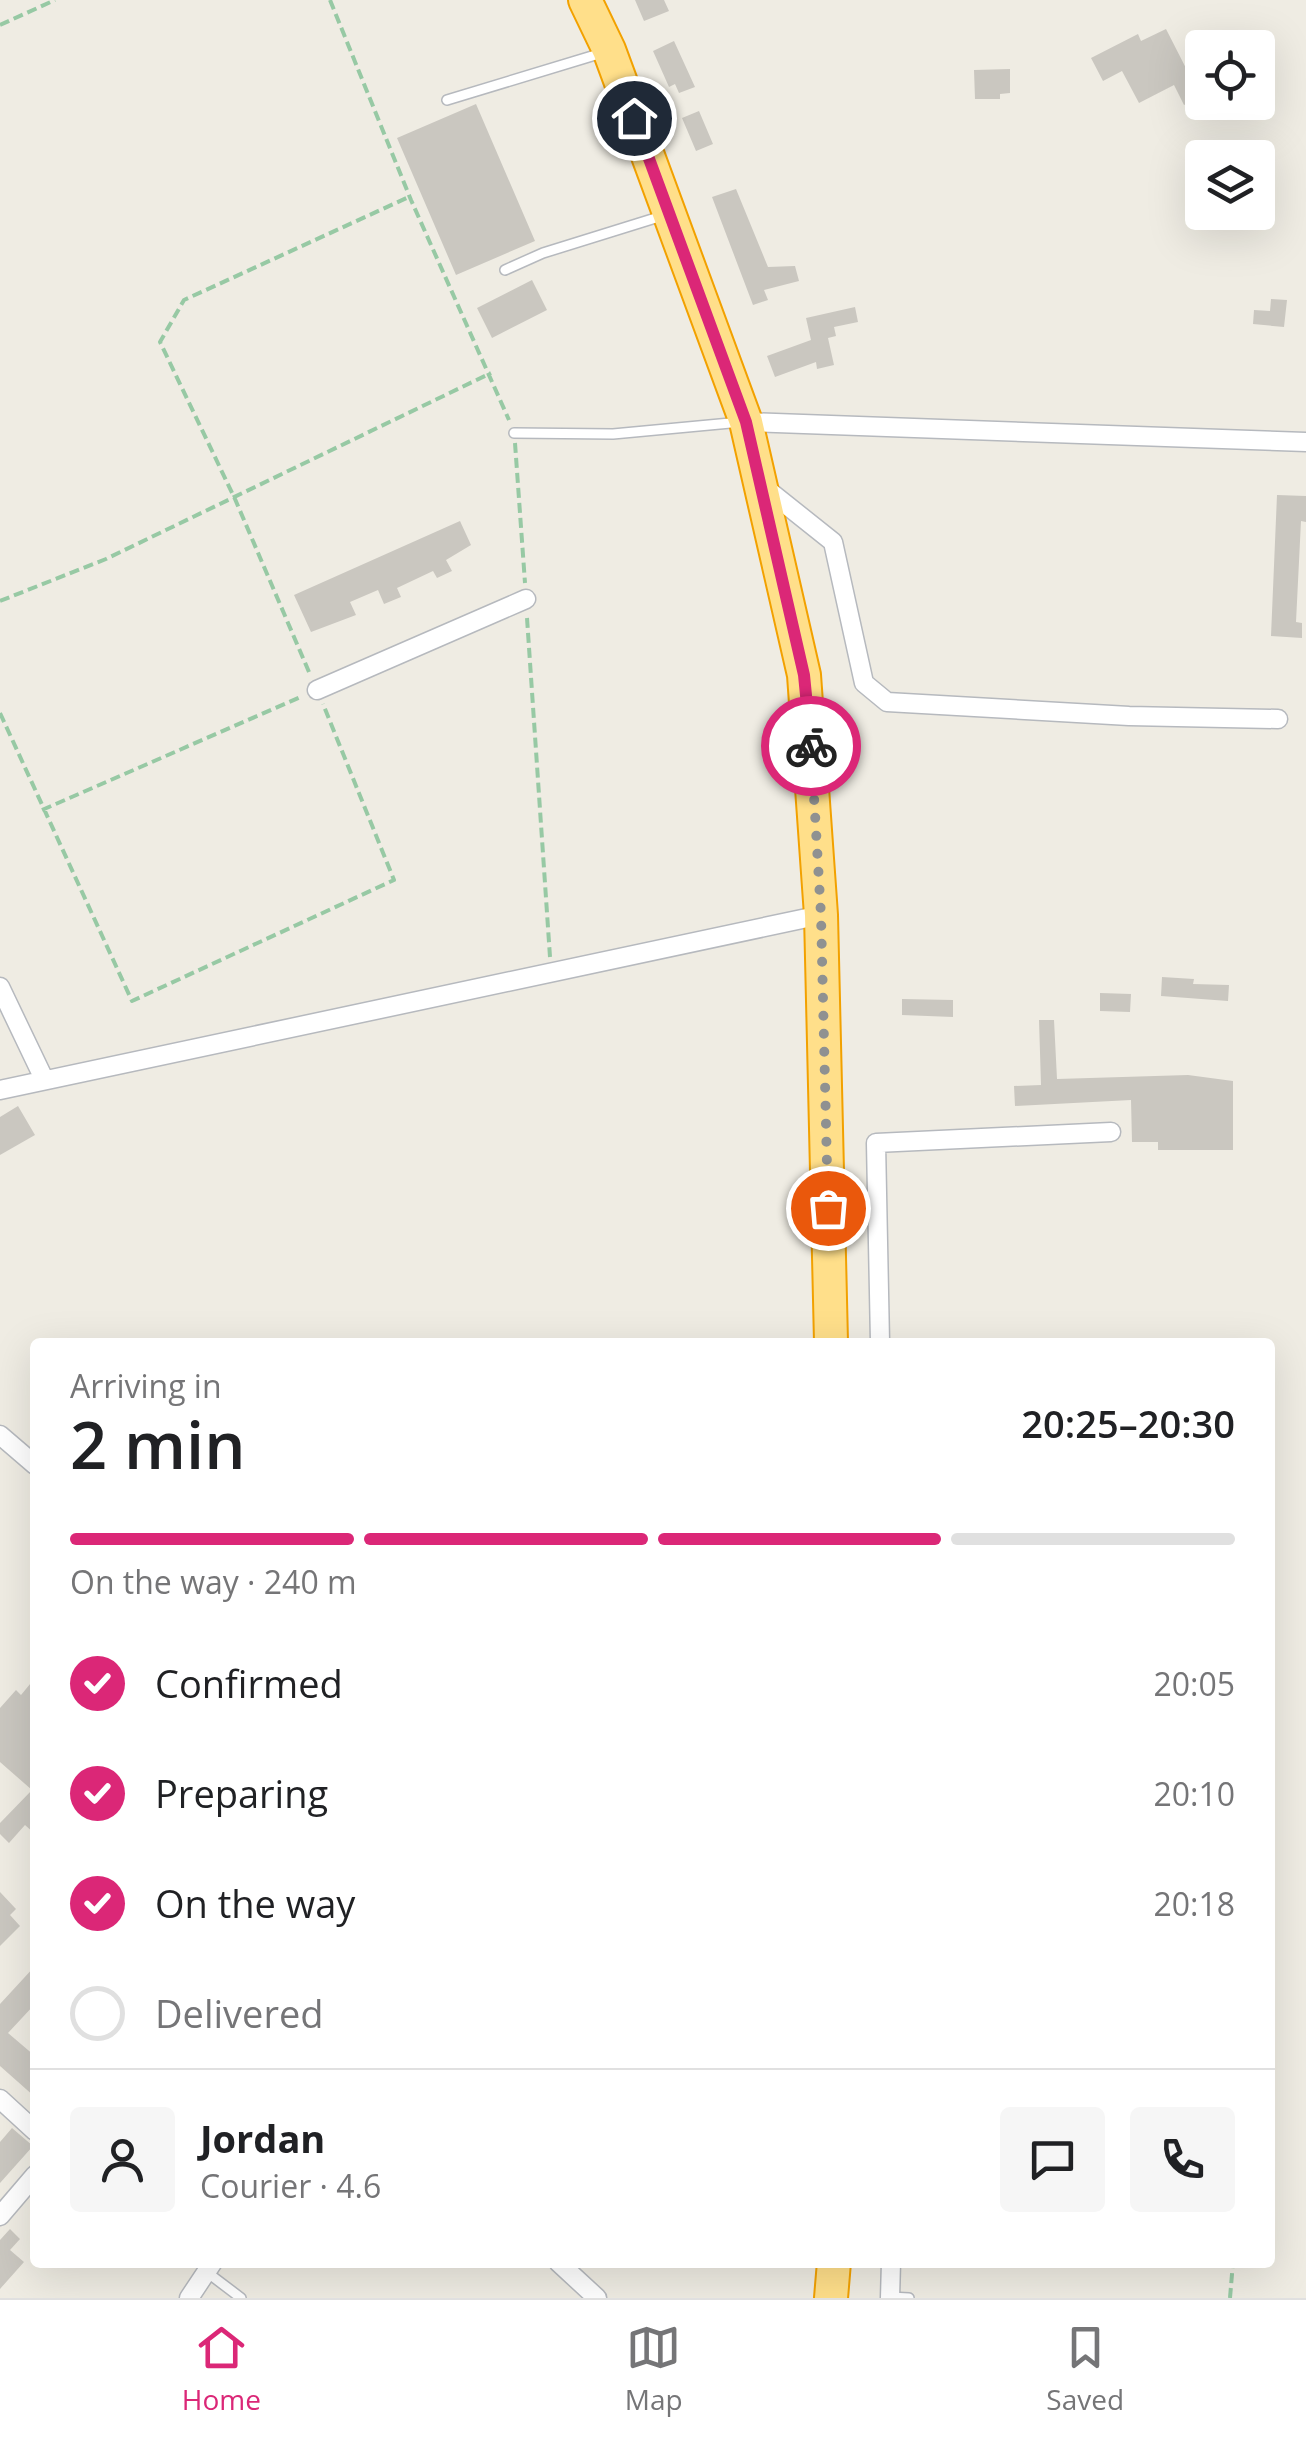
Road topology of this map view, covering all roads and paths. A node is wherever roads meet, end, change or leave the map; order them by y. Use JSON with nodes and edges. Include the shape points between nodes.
{"nodes":[{"id":1,"x":56,"y":0,"type":"edge"},
{"id":2,"x":330,"y":0,"type":"edge"},
{"id":3,"x":585,"y":0,"type":"edge"},
{"id":4,"x":0,"y":25,"type":"edge"},
{"id":5,"x":610,"y":50,"type":"junction"},
{"id":6,"x":448,"y":100,"type":"dead end"},
{"id":7,"x":411,"y":196,"type":"dead end"},
{"id":8,"x":669,"y":214,"type":"junction"},
{"id":9,"x":506,"y":270,"type":"dead end"},
{"id":10,"x":492,"y":373,"type":"junction"},
{"id":11,"x":746,"y":422,"type":"junction"},
{"id":12,"x":514,"y":433,"type":"junction"},
{"id":13,"x":1306,"y":442,"type":"edge"},
{"id":14,"x":760,"y":483,"type":"junction"},
{"id":15,"x":235,"y":499,"type":"junction"},
{"id":16,"x":526,"y":599,"type":"junction"},
{"id":17,"x":0,"y":601,"type":"edge"},
{"id":18,"x":317,"y":690,"type":"junction"},
{"id":19,"x":0,"y":714,"type":"edge"},
{"id":20,"x":1278,"y":719,"type":"dead end"},
{"id":21,"x":42,"y":810,"type":"junction"},
{"id":22,"x":821,"y":915,"type":"junction"},
{"id":23,"x":551,"y":972,"type":"junction"},
{"id":24,"x":1,"y":993,"type":"edge"},
{"id":25,"x":44,"y":1079,"type":"junction"},
{"id":26,"x":0,"y":1090,"type":"edge"},
{"id":27,"x":1111,"y":1132,"type":"dead end"},
{"id":28,"x":830,"y":1338,"type":"edge"},
{"id":29,"x":880,"y":1338,"type":"edge"},
{"id":30,"x":0,"y":1435,"type":"edge"},
{"id":31,"x":30,"y":1461,"type":"edge"},
{"id":32,"x":0,"y":2100,"type":"edge"},
{"id":33,"x":30,"y":2127,"type":"edge"},
{"id":34,"x":30,"y":2181,"type":"edge"},
{"id":35,"x":0,"y":2216,"type":"edge"},
{"id":36,"x":208,"y":2268,"type":"edge"},
{"id":37,"x":211,"y":2268,"type":"edge"},
{"id":38,"x":564,"y":2268,"type":"edge"},
{"id":39,"x":834,"y":2268,"type":"edge"},
{"id":40,"x":892,"y":2268,"type":"edge"},
{"id":41,"x":1232,"y":2268,"type":"edge"},
{"id":42,"x":189,"y":2298,"type":"edge"},
{"id":43,"x":242,"y":2298,"type":"edge"},
{"id":44,"x":597,"y":2298,"type":"edge"},
{"id":45,"x":831,"y":2298,"type":"edge"},
{"id":46,"x":890,"y":2298,"type":"edge"},
{"id":47,"x":909,"y":2298,"type":"edge"},
{"id":48,"x":1230,"y":2298,"type":"edge"}],
"edges":[{"from":1,"to":4,"type":"path"},
{"from":2,"to":10,"type":"path","via":[[411,200]]},
{"from":3,"to":5,"type":"highway"},
{"from":5,"to":6,"type":"lane"},
{"from":5,"to":8,"type":"highway"},
{"from":7,"to":15,"type":"path","via":[[184,300],[160,342]]},
{"from":8,"to":9,"type":"lane"},
{"from":8,"to":11,"type":"highway"},
{"from":10,"to":12,"type":"path"},
{"from":10,"to":15,"type":"path"},
{"from":11,"to":12,"type":"lane","via":[[613,434]]},
{"from":11,"to":13,"type":"street"},
{"from":11,"to":14,"type":"highway"},
{"from":12,"to":16,"type":"path"},
{"from":14,"to":20,"type":"street","via":[[833,542],[864,682],[888,702]]},
{"from":14,"to":22,"type":"highway","via":[[804,675]]},
{"from":15,"to":17,"type":"path"},
{"from":15,"to":18,"type":"path"},
{"from":16,"to":18,"type":"street"},
{"from":16,"to":23,"type":"path"},
{"from":18,"to":21,"type":"path"},
{"from":18,"to":21,"type":"path","via":[[394,880],[132,1001]]},
{"from":19,"to":21,"type":"path"},
{"from":22,"to":23,"type":"street"},
{"from":22,"to":28,"type":"highway"},
{"from":23,"to":25,"type":"street"},
{"from":24,"to":25,"type":"street"},
{"from":25,"to":26,"type":"street"},
{"from":27,"to":29,"type":"street","via":[[876,1142]]},
{"from":30,"to":31,"type":"street"},
{"from":32,"to":33,"type":"street"},
{"from":34,"to":35,"type":"street"},
{"from":36,"to":42,"type":"street"},
{"from":37,"to":43,"type":"lane"},
{"from":38,"to":44,"type":"street"},
{"from":39,"to":45,"type":"highway"},
{"from":40,"to":46,"type":"street"},
{"from":41,"to":48,"type":"path"},
{"from":46,"to":47,"type":"lane"}]}
